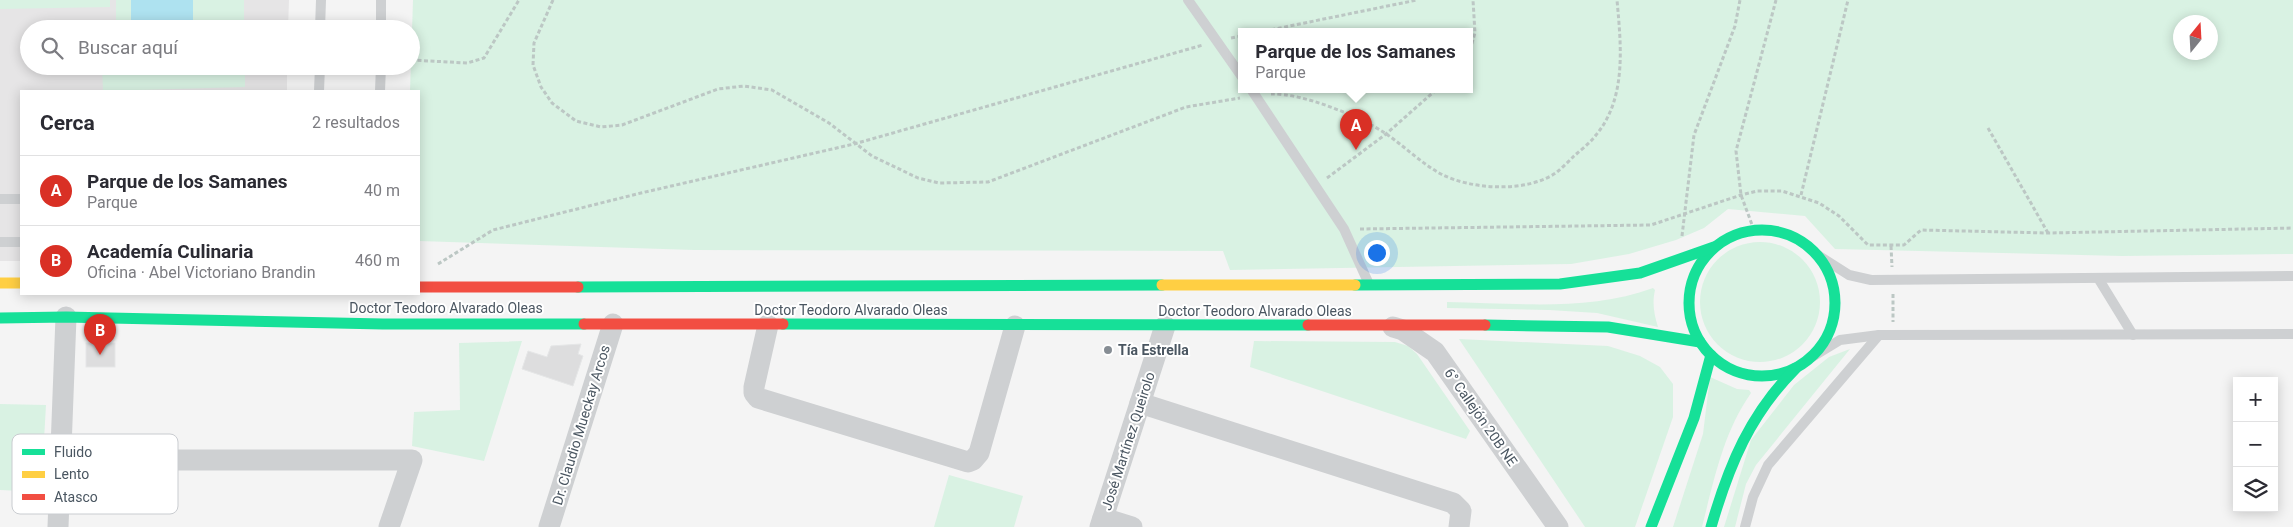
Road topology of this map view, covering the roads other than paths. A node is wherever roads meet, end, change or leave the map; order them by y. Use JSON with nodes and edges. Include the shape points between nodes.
{"nodes":[{"id":1,"x":321,"y":0,"type":"edge"},
{"id":2,"x":381,"y":0,"type":"edge"},
{"id":3,"x":1188,"y":0,"type":"edge"},
{"id":4,"x":320,"y":20,"type":"edge"},
{"id":5,"x":381,"y":20,"type":"edge"},
{"id":6,"x":1238,"y":71,"type":"edge"},
{"id":7,"x":320,"y":75,"type":"edge"},
{"id":8,"x":381,"y":75,"type":"edge"},
{"id":9,"x":319,"y":90,"type":"edge"},
{"id":10,"x":380,"y":90,"type":"edge"},
{"id":11,"x":1254,"y":93,"type":"edge"},
{"id":12,"x":0,"y":199,"type":"edge"},
{"id":13,"x":20,"y":199,"type":"edge"},
{"id":14,"x":0,"y":242,"type":"edge"},
{"id":15,"x":20,"y":242,"type":"edge"},
{"id":16,"x":1714,"y":247,"type":"junction"},
{"id":17,"x":1816,"y":254,"type":"junction"},
{"id":18,"x":2293,"y":276,"type":"edge"},
{"id":19,"x":2098,"y":278,"type":"junction"},
{"id":20,"x":0,"y":283,"type":"edge"},
{"id":21,"x":20,"y":283,"type":"edge"},
{"id":22,"x":1369,"y":284,"type":"junction"},
{"id":23,"x":420,"y":287,"type":"edge"},
{"id":24,"x":66,"y":317,"type":"junction"},
{"id":25,"x":0,"y":318,"type":"edge"},
{"id":26,"x":613,"y":324,"type":"junction"},
{"id":27,"x":768,"y":325,"type":"junction"},
{"id":28,"x":1015,"y":326,"type":"junction"},
{"id":29,"x":1165,"y":326,"type":"junction"},
{"id":30,"x":1388,"y":326,"type":"junction"},
{"id":31,"x":2293,"y":334,"type":"edge"},
{"id":32,"x":1879,"y":335,"type":"junction"},
{"id":33,"x":2133,"y":335,"type":"junction"},
{"id":34,"x":1660,"y":337,"type":"junction"},
{"id":35,"x":1700,"y":342,"type":"junction"},
{"id":36,"x":1679,"y":350,"type":"dead end"},
{"id":37,"x":1711,"y":355,"type":"junction"},
{"id":38,"x":1812,"y":357,"type":"junction"},
{"id":39,"x":1796,"y":368,"type":"junction"},
{"id":40,"x":1694,"y":369,"type":"dead end"},
{"id":41,"x":1703,"y":385,"type":"junction"},
{"id":42,"x":1140,"y":403,"type":"junction"},
{"id":43,"x":63,"y":434,"type":"edge"},
{"id":44,"x":178,"y":460,"type":"edge"},
{"id":45,"x":59,"y":514,"type":"edge"},
{"id":46,"x":1101,"y":522,"type":"edge"},
{"id":47,"x":58,"y":527,"type":"edge"},
{"id":48,"x":390,"y":527,"type":"edge"},
{"id":49,"x":549,"y":527,"type":"edge"},
{"id":50,"x":1132,"y":527,"type":"edge"},
{"id":51,"x":1459,"y":527,"type":"edge"},
{"id":52,"x":1558,"y":527,"type":"edge"},
{"id":53,"x":1651,"y":527,"type":"edge"},
{"id":54,"x":1711,"y":527,"type":"edge"},
{"id":55,"x":1745,"y":527,"type":"edge"}],
"edges":[{"from":1,"to":4,"type":"lane"},
{"from":2,"to":5,"type":"lane"},
{"from":3,"to":6,"type":"lane"},
{"from":7,"to":9,"type":"lane"},
{"from":8,"to":10,"type":"lane"},
{"from":11,"to":22,"type":"lane","via":[[1344,230]]},
{"from":12,"to":13,"type":"lane"},
{"from":14,"to":15,"type":"lane"},
{"from":16,"to":17,"type":"main road","via":[[1729,238],[1754,230],[1767,230],[1806,244]]},
{"from":16,"to":22,"type":"main road","name":"Doctor Teodoro Alvarado Oleas","via":[[1640,273],[1560,284]]},
{"from":16,"to":35,"type":"main road","via":[[1702,260],[1689,292],[1692,326]]},
{"from":17,"to":19,"type":"lane","via":[[1849,275],[1871,280]]},
{"from":17,"to":38,"type":"main road","via":[[1834,287],[1835,306],[1828,334]]},
{"from":18,"to":19,"type":"lane"},
{"from":19,"to":33,"type":"lane"},
{"from":20,"to":21,"type":"main road"},
{"from":22,"to":23,"type":"main road","name":"Doctor Teodoro Alvarado Oleas"},
{"from":24,"to":25,"type":"main road","name":"Doctor Teodoro Alvarado Oleas"},
{"from":24,"to":26,"type":"main road","name":"Doctor Teodoro Alvarado Oleas","via":[[383,324]]},
{"from":24,"to":43,"type":"street"},
{"from":26,"to":27,"type":"main road","name":"Doctor Teodoro Alvarado Oleas"},
{"from":26,"to":49,"type":"street","name":"Dr. Claudio Mueckay Arcos"},
{"from":27,"to":28,"type":"main road","name":"Doctor Teodoro Alvarado Oleas"},
{"from":27,"to":28,"type":"street","via":[[754,387],[758,398],[968,462],[979,453]]},
{"from":28,"to":29,"type":"main road","name":"Doctor Teodoro Alvarado Oleas"},
{"from":29,"to":30,"type":"main road","name":"Doctor Teodoro Alvarado Oleas"},
{"from":29,"to":42,"type":"street","name":"José Martínez Queirolo"},
{"from":30,"to":34,"type":"main road","name":"Doctor Teodoro Alvarado Oleas","via":[[1565,325],[1608,327]]},
{"from":30,"to":52,"type":"street","name":"6° Callejón 20B NE","via":[[1403,330],[1435,352]]},
{"from":31,"to":33,"type":"lane"},
{"from":32,"to":33,"type":"lane"},
{"from":32,"to":38,"type":"lane","via":[[1840,340]]},
{"from":32,"to":55,"type":"lane","via":[[1768,465],[1753,497]]},
{"from":34,"to":35,"type":"main road","name":"Doctor Teodoro Alvarado Oleas"},
{"from":34,"to":36,"type":"main road"},
{"from":35,"to":37,"type":"main road"},
{"from":37,"to":39,"type":"main road","via":[[1732,369],[1758,376],[1775,375]]},
{"from":37,"to":41,"type":"main road"},
{"from":38,"to":39,"type":"main road"},
{"from":39,"to":54,"type":"main road","via":[[1771,394],[1745,438],[1730,468]]},
{"from":40,"to":41,"type":"main road"},
{"from":41,"to":53,"type":"main road","via":[[1694,418]]},
{"from":42,"to":46,"type":"street","name":"José Martínez Queirolo"},
{"from":42,"to":51,"type":"street","via":[[1453,503],[1461,510]]},
{"from":44,"to":48,"type":"street","via":[[412,460]]},
{"from":45,"to":47,"type":"street"},
{"from":46,"to":50,"type":"street"}]}
